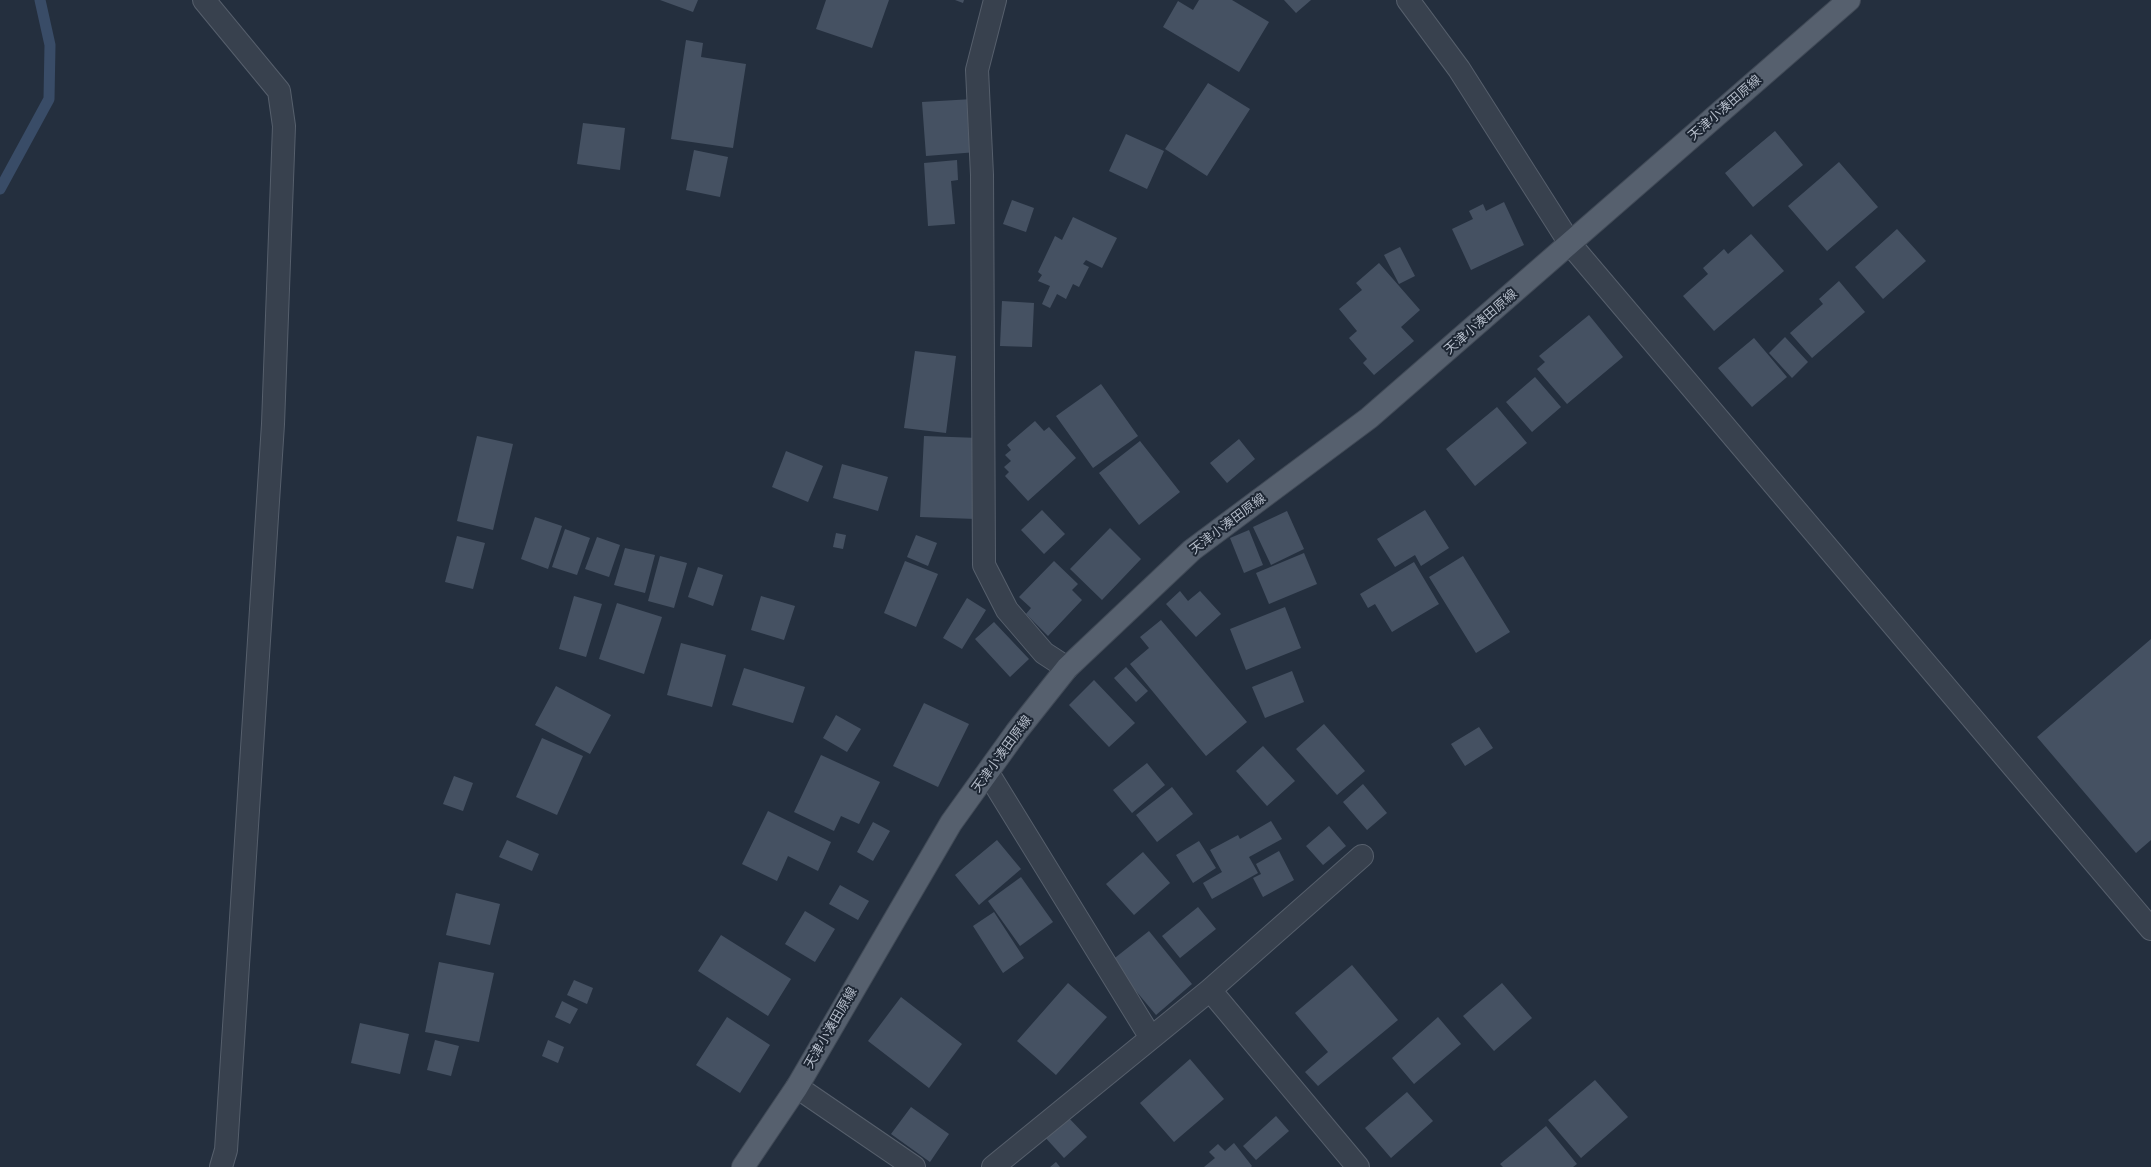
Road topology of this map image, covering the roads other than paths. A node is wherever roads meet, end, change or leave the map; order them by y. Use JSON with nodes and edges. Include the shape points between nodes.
{"nodes":[{"id":1,"x":204,"y":0,"type":"edge"},
{"id":2,"x":995,"y":0,"type":"edge"},
{"id":3,"x":1408,"y":0,"type":"edge"},
{"id":4,"x":1849,"y":0,"type":"edge"},
{"id":5,"x":1570,"y":245,"type":"junction"},
{"id":6,"x":1067,"y":668,"type":"junction"},
{"id":7,"x":988,"y":773,"type":"junction"},
{"id":8,"x":1362,"y":856,"type":"dead end"},
{"id":9,"x":2151,"y":929,"type":"edge"},
{"id":10,"x":1210,"y":990,"type":"junction"},
{"id":11,"x":1151,"y":1038,"type":"junction"},
{"id":12,"x":797,"y":1087,"type":"junction"},
{"id":13,"x":220,"y":1167,"type":"edge"},
{"id":14,"x":742,"y":1167,"type":"edge"},
{"id":15,"x":914,"y":1167,"type":"edge"},
{"id":16,"x":993,"y":1167,"type":"edge"},
{"id":17,"x":1358,"y":1167,"type":"edge"}],
"edges":[{"from":1,"to":13,"type":"street","via":[[279,91],[284,126],[273,424],[226,1150]]},
{"from":2,"to":6,"type":"street","via":[[977,70],[982,175],[984,565],[1007,610],[1044,653]]},
{"from":3,"to":5,"type":"street","via":[[1459,68]]},
{"from":4,"to":5,"type":"main road","name":"天津小湊田原線"},
{"from":5,"to":6,"type":"main road","name":"天津小湊田原線","via":[[1369,418],[1192,550]]},
{"from":5,"to":9,"type":"street"},
{"from":6,"to":7,"type":"main road","name":"天津小湊田原線","via":[[1017,731]]},
{"from":7,"to":11,"type":"street"},
{"from":7,"to":12,"type":"main road","name":"天津小湊田原線","via":[[951,823]]},
{"from":8,"to":10,"type":"street"},
{"from":10,"to":11,"type":"street"},
{"from":10,"to":17,"type":"street"},
{"from":11,"to":16,"type":"street"},
{"from":12,"to":14,"type":"main road","name":"天津小湊田原線"},
{"from":12,"to":15,"type":"street"}]}
